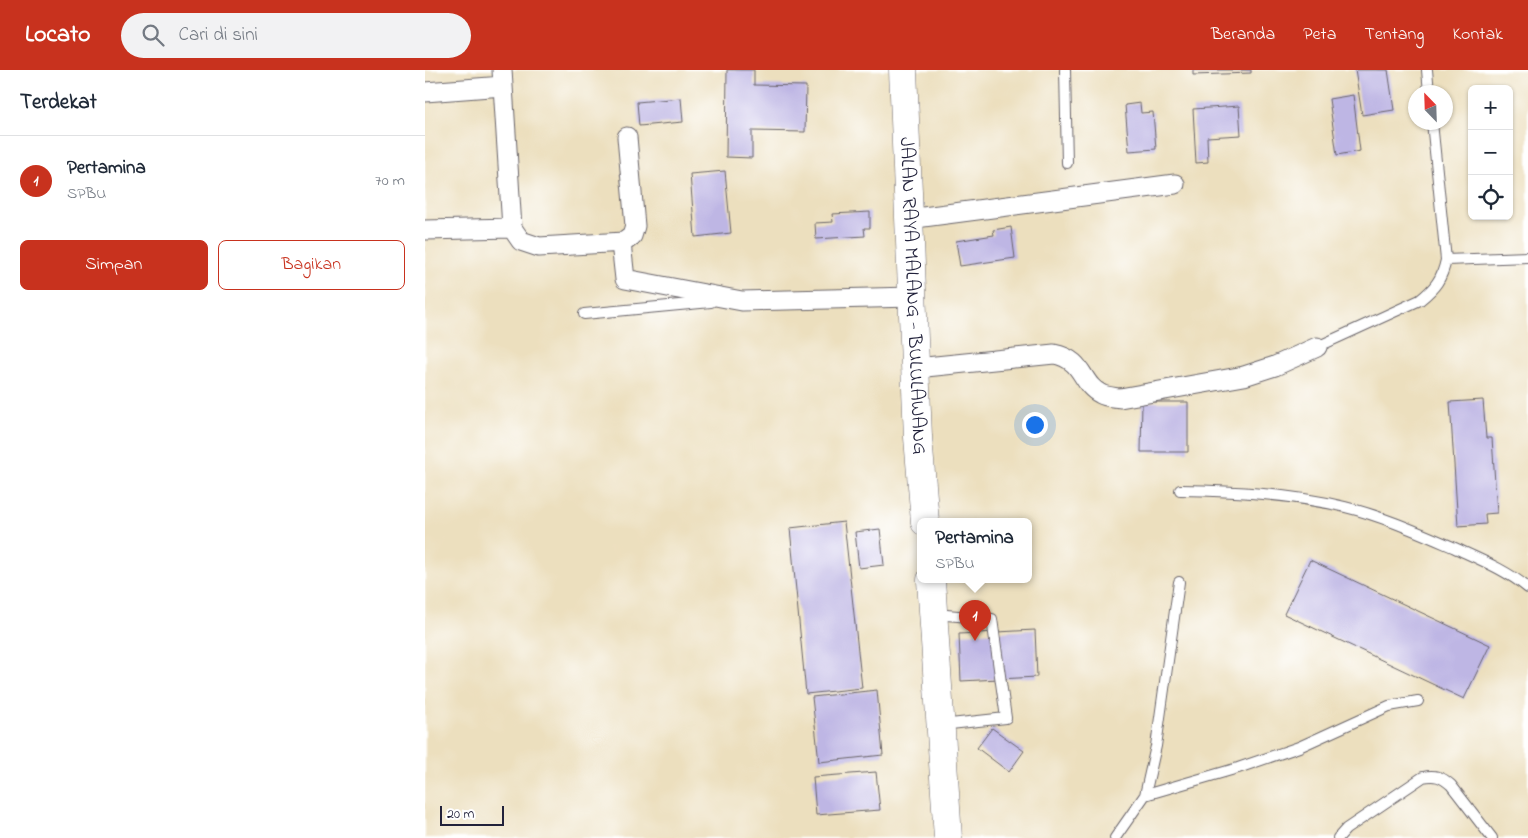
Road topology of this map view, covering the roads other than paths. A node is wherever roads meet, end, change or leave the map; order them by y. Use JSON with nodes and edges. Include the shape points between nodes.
{"nodes":[{"id":1,"x":903,"y":70,"type":"edge"},
{"id":2,"x":1065,"y":70,"type":"edge"},
{"id":3,"x":1427,"y":70,"type":"edge"},
{"id":4,"x":502,"y":78,"type":"edge"},
{"id":5,"x":1428,"y":85,"type":"edge"},
{"id":6,"x":425,"y":92,"type":"edge"},
{"id":7,"x":1433,"y":130,"type":"edge"},
{"id":8,"x":627,"y":137,"type":"dead end"},
{"id":9,"x":1067,"y":163,"type":"dead end"},
{"id":10,"x":1175,"y":184,"type":"dead end"},
{"id":11,"x":908,"y":219,"type":"junction"},
{"id":12,"x":512,"y":228,"type":"junction"},
{"id":13,"x":425,"y":230,"type":"edge"},
{"id":14,"x":621,"y":243,"type":"junction"},
{"id":15,"x":1528,"y":257,"type":"edge"},
{"id":16,"x":1446,"y":260,"type":"junction"},
{"id":17,"x":913,"y":297,"type":"junction"},
{"id":18,"x":742,"y":301,"type":"junction"},
{"id":19,"x":584,"y":314,"type":"dead end"},
{"id":20,"x":1317,"y":347,"type":"joint"},
{"id":21,"x":917,"y":368,"type":"junction"},
{"id":22,"x":1179,"y":490,"type":"dead end"},
{"id":23,"x":925,"y":518,"type":"edge"},
{"id":24,"x":1179,"y":582,"type":"dead end"},
{"id":25,"x":931,"y":583,"type":"edge"},
{"id":26,"x":1528,"y":588,"type":"edge"},
{"id":27,"x":934,"y":614,"type":"junction"},
{"id":28,"x":1418,"y":701,"type":"dead end"},
{"id":29,"x":941,"y":725,"type":"junction"},
{"id":30,"x":1145,"y":795,"type":"junction"},
{"id":31,"x":948,"y":838,"type":"edge"},
{"id":32,"x":1115,"y":838,"type":"edge"},
{"id":33,"x":1338,"y":838,"type":"edge"},
{"id":34,"x":1492,"y":838,"type":"edge"}],
"edges":[{"from":1,"to":11,"type":"main road","name":"JALAN RAYA MALANG - BULULAWANG"},
{"from":2,"to":9,"type":"lane"},
{"from":3,"to":5,"type":"lane"},
{"from":4,"to":6,"type":"street"},
{"from":4,"to":12,"type":"street"},
{"from":7,"to":16,"type":"lane"},
{"from":8,"to":14,"type":"street","via":[[635,226],[632,236]]},
{"from":10,"to":11,"type":"street"},
{"from":11,"to":17,"type":"main road","name":"JALAN RAYA MALANG - BULULAWANG"},
{"from":12,"to":13,"type":"street"},
{"from":12,"to":14,"type":"street","via":[[521,242],[539,247]]},
{"from":14,"to":18,"type":"street","via":[[625,279]]},
{"from":15,"to":16,"type":"lane"},
{"from":16,"to":20,"type":"lane","via":[[1442,278],[1420,300]]},
{"from":17,"to":18,"type":"street"},
{"from":17,"to":21,"type":"main road","name":"JALAN RAYA MALANG - BULULAWANG"},
{"from":18,"to":19,"type":"lane","via":[[690,302]]},
{"from":20,"to":21,"type":"street","via":[[1244,376],[1120,398],[1101,394],[1090,385],[1076,364],[1054,354]]},
{"from":21,"to":23,"type":"main road","name":"JALAN RAYA MALANG - BULULAWANG","via":[[918,437]]},
{"from":22,"to":26,"type":"lane","via":[[1239,491],[1347,507],[1433,538],[1513,576]]},
{"from":24,"to":30,"type":"lane","via":[[1156,746]]},
{"from":25,"to":27,"type":"main road"},
{"from":27,"to":29,"type":"main road"},
{"from":27,"to":29,"type":"lane","via":[[992,619],[1006,718]]},
{"from":28,"to":30,"type":"lane","via":[[1389,706],[1299,747]]},
{"from":29,"to":31,"type":"main road"},
{"from":30,"to":32,"type":"lane"},
{"from":33,"to":34,"type":"lane","via":[[1346,829],[1423,777],[1431,775],[1443,778],[1451,785]]}]}
